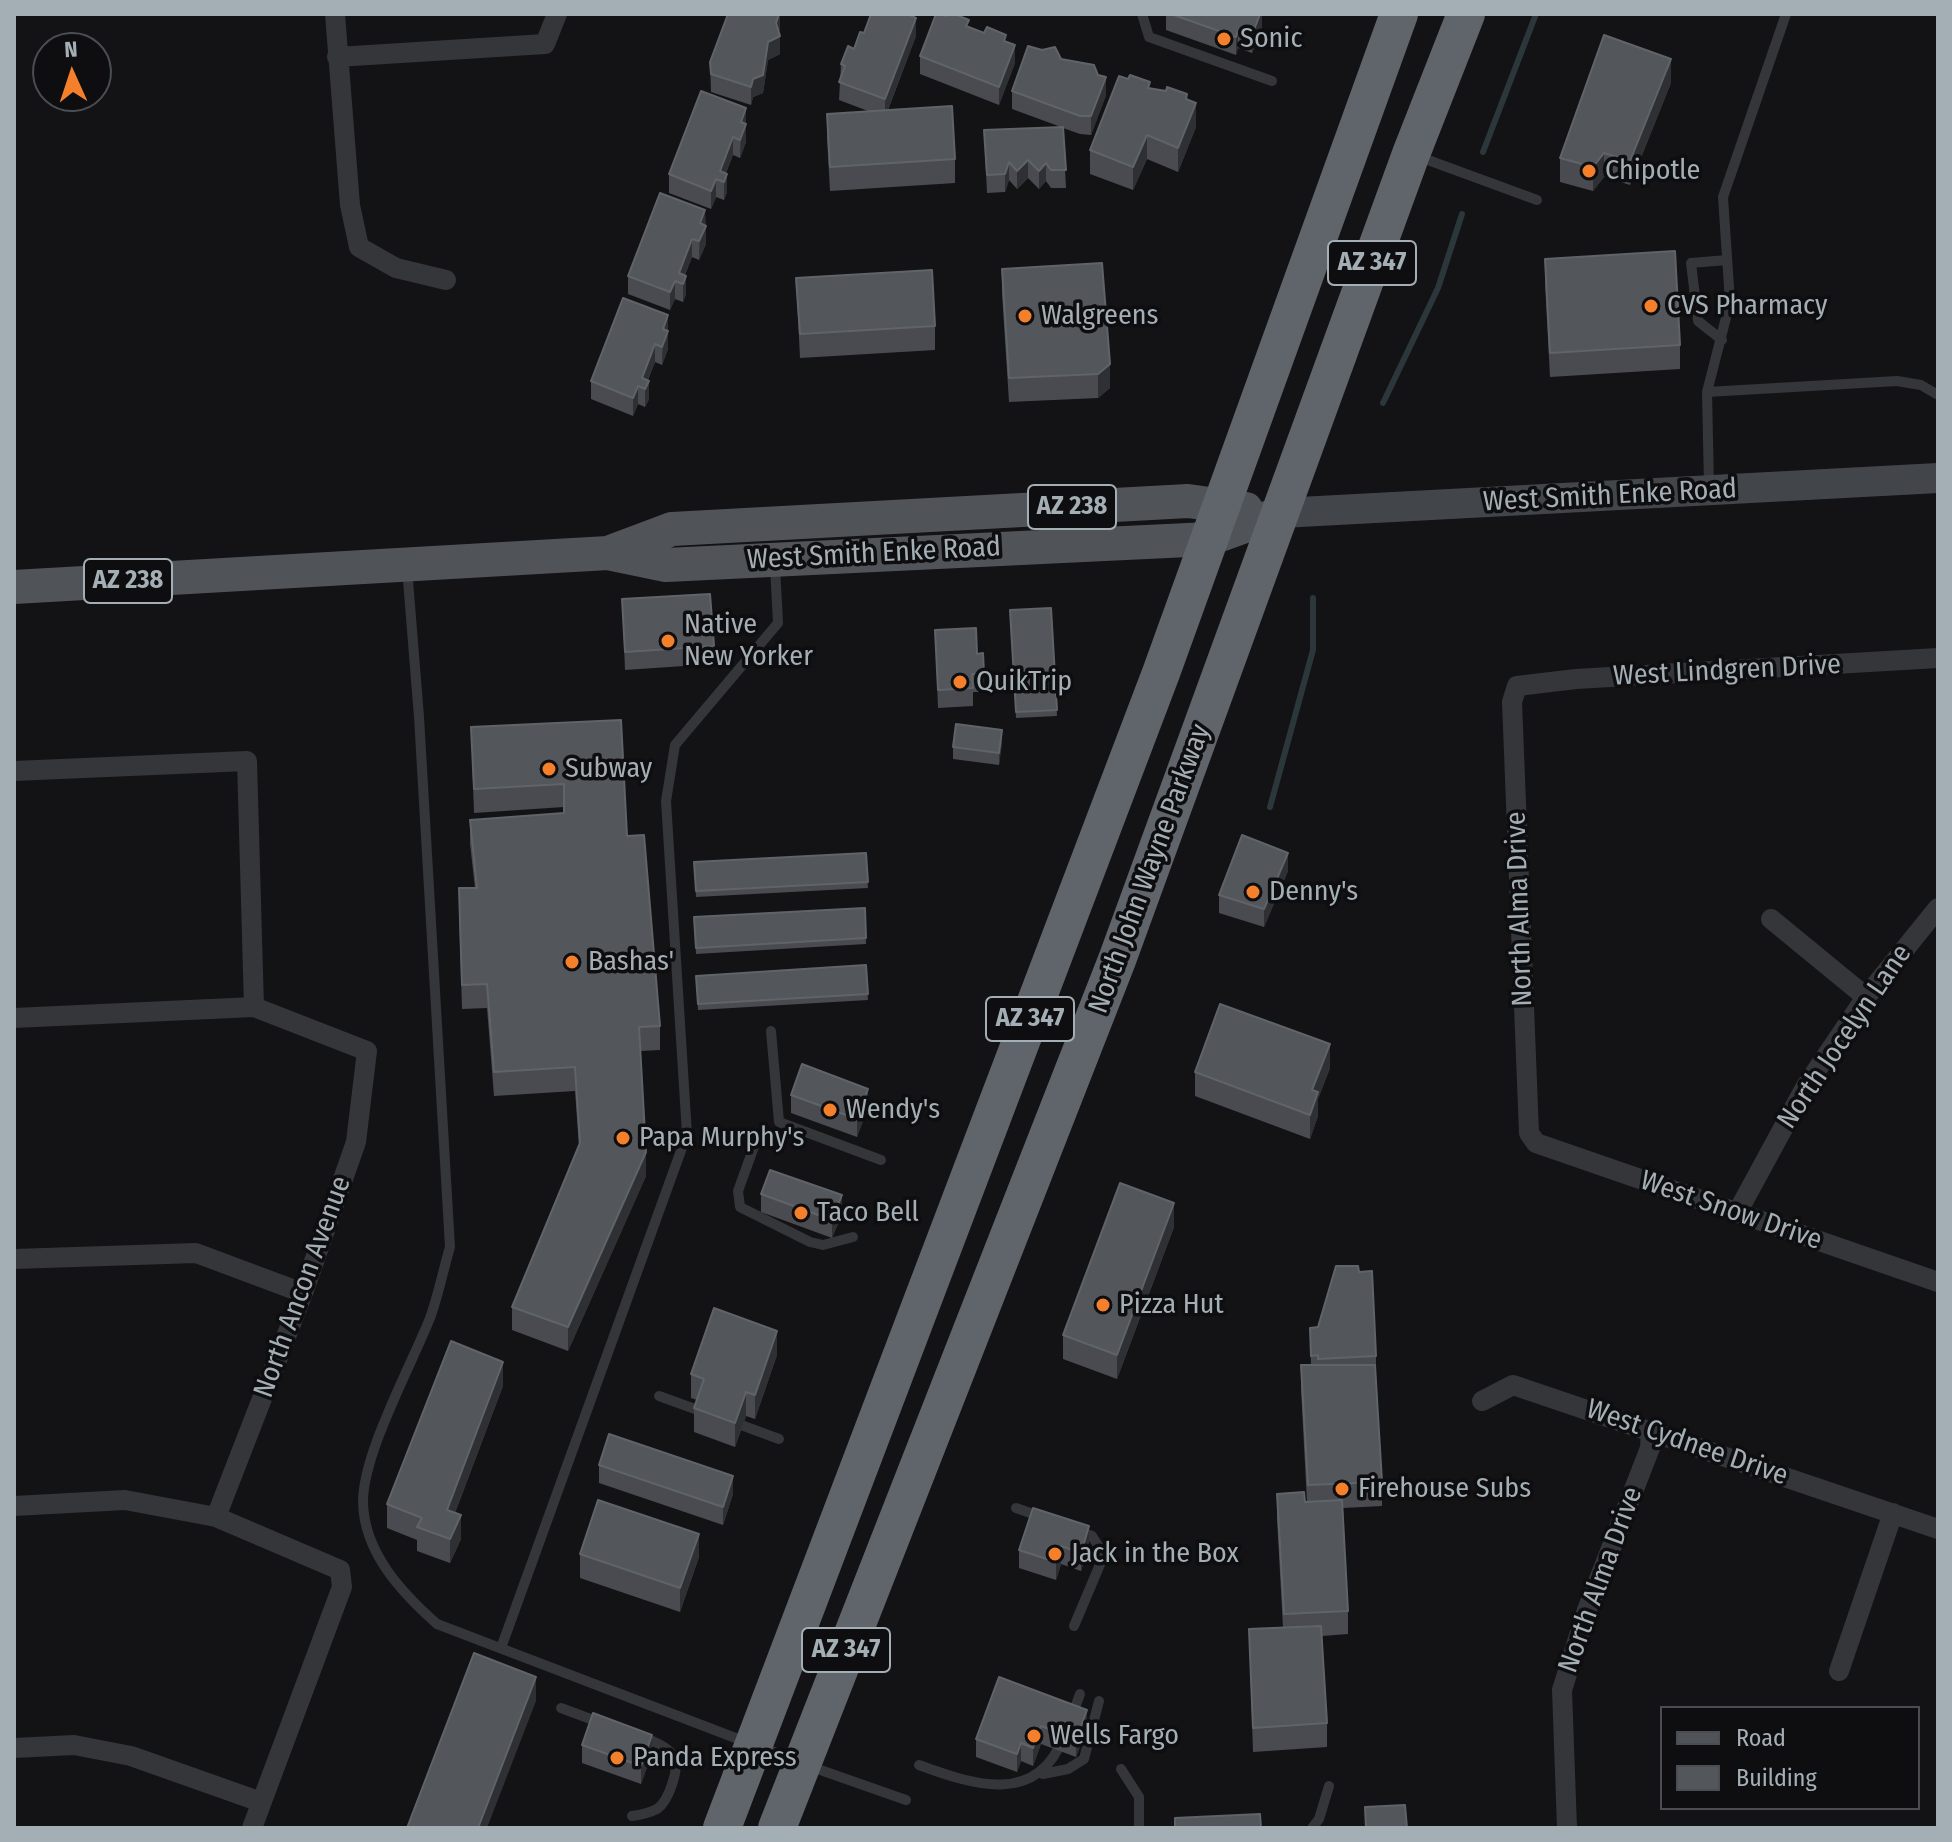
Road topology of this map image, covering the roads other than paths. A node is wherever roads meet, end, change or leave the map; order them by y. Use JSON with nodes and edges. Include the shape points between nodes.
{"nodes":[{"id":1,"x":335,"y":14,"type":"edge"},
{"id":2,"x":557,"y":14,"type":"edge"},
{"id":3,"x":1142,"y":14,"type":"edge"},
{"id":4,"x":1399,"y":14,"type":"edge"},
{"id":5,"x":1466,"y":14,"type":"edge"},
{"id":6,"x":1786,"y":14,"type":"edge"},
{"id":7,"x":337,"y":57,"type":"junction"},
{"id":8,"x":1272,"y":81,"type":"dead end"},
{"id":9,"x":1411,"y":154,"type":"junction"},
{"id":10,"x":1537,"y":200,"type":"dead end"},
{"id":11,"x":1727,"y":260,"type":"junction"},
{"id":12,"x":446,"y":280,"type":"dead end"},
{"id":13,"x":1722,"y":340,"type":"junction"},
{"id":14,"x":1707,"y":392,"type":"junction"},
{"id":15,"x":1938,"y":395,"type":"edge"},
{"id":16,"x":1938,"y":478,"type":"edge"},
{"id":17,"x":1709,"y":492,"type":"junction"},
{"id":18,"x":1281,"y":513,"type":"junction"},
{"id":19,"x":922,"y":515,"type":"junction"},
{"id":20,"x":1215,"y":522,"type":"junction"},
{"id":21,"x":608,"y":553,"type":"junction"},
{"id":22,"x":775,"y":559,"type":"junction"},
{"id":23,"x":406,"y":566,"type":"junction"},
{"id":24,"x":14,"y":587,"type":"edge"},
{"id":25,"x":1938,"y":658,"type":"edge"},
{"id":26,"x":1517,"y":686,"type":"joint"},
{"id":27,"x":14,"y":771,"type":"edge"},
{"id":28,"x":1938,"y":908,"type":"edge"},
{"id":29,"x":1771,"y":919,"type":"dead end"},
{"id":30,"x":1866,"y":997,"type":"junction"},
{"id":31,"x":254,"y":1007,"type":"junction"},
{"id":32,"x":14,"y":1018,"type":"edge"},
{"id":33,"x":771,"y":1031,"type":"dead end"},
{"id":34,"x":1529,"y":1133,"type":"joint"},
{"id":35,"x":756,"y":1141,"type":"dead end"},
{"id":36,"x":881,"y":1160,"type":"dead end"},
{"id":37,"x":1737,"y":1213,"type":"junction"},
{"id":38,"x":853,"y":1237,"type":"dead end"},
{"id":39,"x":14,"y":1259,"type":"edge"},
{"id":40,"x":1938,"y":1282,"type":"edge"},
{"id":41,"x":303,"y":1293,"type":"junction"},
{"id":42,"x":917,"y":1316,"type":"junction"},
{"id":43,"x":659,"y":1396,"type":"dead end"},
{"id":44,"x":1482,"y":1401,"type":"dead end"},
{"id":45,"x":1651,"y":1430,"type":"junction"},
{"id":46,"x":779,"y":1439,"type":"dead end"},
{"id":47,"x":922,"y":1451,"type":"junction"},
{"id":48,"x":14,"y":1506,"type":"edge"},
{"id":49,"x":1016,"y":1508,"type":"dead end"},
{"id":50,"x":1893,"y":1513,"type":"junction"},
{"id":51,"x":216,"y":1517,"type":"junction"},
{"id":52,"x":1054,"y":1522,"type":"edge"},
{"id":53,"x":1066,"y":1526,"type":"edge"},
{"id":54,"x":1938,"y":1529,"type":"edge"},
{"id":55,"x":1074,"y":1626,"type":"dead end"},
{"id":56,"x":501,"y":1648,"type":"junction"},
{"id":57,"x":1839,"y":1671,"type":"dead end"},
{"id":58,"x":1080,"y":1694,"type":"dead end"},
{"id":59,"x":1099,"y":1701,"type":"dead end"},
{"id":60,"x":561,"y":1708,"type":"dead end"},
{"id":61,"x":615,"y":1728,"type":"edge"},
{"id":62,"x":628,"y":1733,"type":"edge"},
{"id":63,"x":753,"y":1744,"type":"junction"},
{"id":64,"x":14,"y":1748,"type":"edge"},
{"id":65,"x":802,"y":1763,"type":"junction"},
{"id":66,"x":919,"y":1765,"type":"dead end"},
{"id":67,"x":1121,"y":1769,"type":"dead end"},
{"id":68,"x":1041,"y":1775,"type":"junction"},
{"id":69,"x":1329,"y":1786,"type":"dead end"},
{"id":70,"x":906,"y":1800,"type":"dead end"},
{"id":71,"x":261,"y":1802,"type":"junction"},
{"id":72,"x":632,"y":1816,"type":"dead end"},
{"id":73,"x":252,"y":1828,"type":"edge"},
{"id":74,"x":722,"y":1828,"type":"edge"},
{"id":75,"x":777,"y":1828,"type":"edge"},
{"id":76,"x":1139,"y":1828,"type":"edge"},
{"id":77,"x":1312,"y":1828,"type":"edge"},
{"id":78,"x":1567,"y":1828,"type":"edge"}],
"edges":[{"from":1,"to":7,"type":"street"},
{"from":2,"to":7,"type":"street","via":[[545,44]]},
{"from":3,"to":8,"type":"lane","via":[[1149,37]]},
{"from":4,"to":20,"type":"highway","number":"AZ 347"},
{"from":5,"to":9,"type":"highway","name":"North John Wayne Parkway","number":"AZ 347"},
{"from":6,"to":11,"type":"lane","via":[[1723,197]]},
{"from":7,"to":12,"type":"street","via":[[350,205],[359,247],[396,268]]},
{"from":9,"to":10,"type":"lane"},
{"from":9,"to":18,"type":"highway","name":"North John Wayne Parkway","number":"AZ 347"},
{"from":11,"to":13,"type":"lane","via":[[1730,302]]},
{"from":11,"to":13,"type":"lane","via":[[1691,263],[1698,321]]},
{"from":13,"to":14,"type":"lane"},
{"from":14,"to":15,"type":"lane","via":[[1897,381]]},
{"from":14,"to":17,"type":"lane"},
{"from":16,"to":17,"type":"street","name":"West Smith Enke Road"},
{"from":17,"to":18,"type":"street","name":"West Smith Enke Road"},
{"from":18,"to":20,"type":"main road","name":"West Smith Enke Road","number":"AZ 238"},
{"from":18,"to":47,"type":"highway","name":"North John Wayne Parkway","number":"AZ 347","via":[[1117,960]]},
{"from":19,"to":20,"type":"main road","name":"West Smith Enke Road","number":"AZ 238","via":[[1188,501]]},
{"from":19,"to":21,"type":"main road","name":"West Smith Enke Road","number":"AZ 238","via":[[672,529]]},
{"from":19,"to":22,"type":"main road","via":[[899,532],[794,540]]},
{"from":20,"to":22,"type":"main road","name":"West Smith Enke Road","number":"AZ 238"},
{"from":20,"to":42,"type":"highway","number":"AZ 347"},
{"from":21,"to":22,"type":"main road","name":"West Smith Enke Road","number":"AZ 238","via":[[666,565]]},
{"from":21,"to":23,"type":"main road","name":"West Smith Enke Road","number":"AZ 238"},
{"from":22,"to":56,"type":"lane","via":[[778,623],[675,745],[666,801],[687,1134]]},
{"from":23,"to":24,"type":"main road","name":"West Smith Enke Road","number":"AZ 238"},
{"from":23,"to":56,"type":"lane","via":[[450,1247],[431,1315],[376,1446],[363,1501],[369,1533],[397,1588],[437,1624]]},
{"from":25,"to":26,"type":"street","name":"West Lindgren Drive"},
{"from":26,"to":34,"type":"street","name":"North Alma Drive","via":[[1512,702]]},
{"from":27,"to":31,"type":"street","via":[[247,761]]},
{"from":28,"to":30,"type":"street","name":"North Jocelyn Lane"},
{"from":29,"to":30,"type":"street"},
{"from":30,"to":37,"type":"street","name":"North Jocelyn Lane","via":[[1806,1086]]},
{"from":31,"to":32,"type":"street"},
{"from":31,"to":41,"type":"street","name":"North Ancon Avenue","via":[[367,1051],[356,1142]]},
{"from":33,"to":36,"type":"lane","via":[[779,1122]]},
{"from":34,"to":37,"type":"street","name":"West Snow Drive","via":[[1536,1143]]},
{"from":35,"to":38,"type":"lane","via":[[738,1191],[740,1207],[810,1242],[823,1245]]},
{"from":37,"to":40,"type":"street","name":"West Snow Drive"},
{"from":39,"to":41,"type":"street","via":[[196,1253]]},
{"from":41,"to":51,"type":"street","name":"North Ancon Avenue"},
{"from":42,"to":47,"type":"highway","via":[[935,1325],[939,1338]]},
{"from":42,"to":63,"type":"highway","number":"AZ 347"},
{"from":43,"to":46,"type":"lane"},
{"from":44,"to":45,"type":"street","name":"West Cydnee Drive","via":[[1513,1385]]},
{"from":45,"to":50,"type":"street","name":"West Cydnee Drive"},
{"from":45,"to":78,"type":"street","name":"North Alma Drive","via":[[1650,1448],[1562,1690]]},
{"from":47,"to":65,"type":"highway","name":"North John Wayne Parkway","number":"AZ 347"},
{"from":48,"to":51,"type":"street","via":[[125,1500]]},
{"from":49,"to":52,"type":"lane"},
{"from":50,"to":54,"type":"street","name":"West Cydnee Drive"},
{"from":50,"to":57,"type":"street"},
{"from":51,"to":71,"type":"street","via":[[340,1570],[342,1587]]},
{"from":53,"to":55,"type":"lane","via":[[1092,1536],[1104,1555]]},
{"from":56,"to":63,"type":"lane"},
{"from":58,"to":68,"type":"lane","via":[[1055,1760]]},
{"from":59,"to":68,"type":"lane","via":[[1084,1759]]},
{"from":60,"to":61,"type":"lane"},
{"from":62,"to":72,"type":"lane","via":[[667,1749],[676,1767],[659,1808]]},
{"from":63,"to":65,"type":"lane"},
{"from":63,"to":74,"type":"highway","number":"AZ 347"},
{"from":64,"to":71,"type":"street","via":[[74,1745],[131,1756]]},
{"from":65,"to":70,"type":"lane"},
{"from":65,"to":75,"type":"highway","name":"North John Wayne Parkway","number":"AZ 347"},
{"from":66,"to":68,"type":"lane","via":[[975,1784]]},
{"from":67,"to":76,"type":"lane","via":[[1139,1797]]},
{"from":69,"to":77,"type":"lane"},
{"from":71,"to":73,"type":"street"}]}
